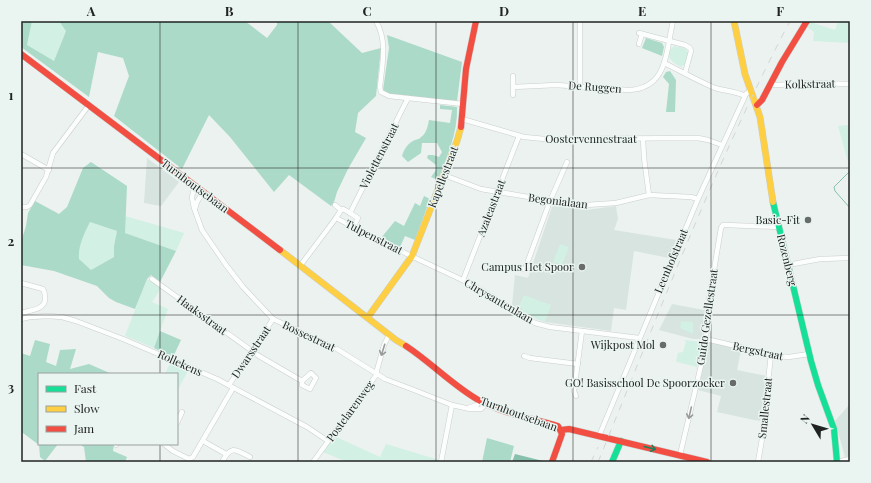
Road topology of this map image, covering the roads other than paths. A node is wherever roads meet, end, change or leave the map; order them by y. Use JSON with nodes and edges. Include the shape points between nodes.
{"nodes":[{"id":1,"x":376,"y":21,"type":"edge"},
{"id":2,"x":476,"y":21,"type":"edge"},
{"id":3,"x":580,"y":21,"type":"edge"},
{"id":4,"x":673,"y":21,"type":"edge"},
{"id":5,"x":734,"y":21,"type":"edge"},
{"id":6,"x":807,"y":21,"type":"edge"},
{"id":7,"x":668,"y":42,"type":"junction"},
{"id":8,"x":639,"y":44,"type":"dead end"},
{"id":9,"x":21,"y":54,"type":"edge"},
{"id":10,"x":664,"y":63,"type":"junction"},
{"id":11,"x":685,"y":73,"type":"junction"},
{"id":12,"x":512,"y":76,"type":"dead end"},
{"id":13,"x":770,"y":84,"type":"junction"},
{"id":14,"x":850,"y":84,"type":"edge"},
{"id":15,"x":513,"y":86,"type":"junction"},
{"id":16,"x":580,"y":86,"type":"junction"},
{"id":17,"x":751,"y":90,"type":"junction"},
{"id":18,"x":513,"y":95,"type":"dead end"},
{"id":19,"x":745,"y":96,"type":"junction"},
{"id":20,"x":408,"y":98,"type":"junction"},
{"id":21,"x":463,"y":104,"type":"junction"},
{"id":22,"x":89,"y":105,"type":"junction"},
{"id":23,"x":757,"y":105,"type":"junction"},
{"id":24,"x":462,"y":120,"type":"junction"},
{"id":25,"x":519,"y":136,"type":"junction"},
{"id":26,"x":643,"y":139,"type":"junction"},
{"id":27,"x":722,"y":145,"type":"junction"},
{"id":28,"x":21,"y":154,"type":"edge"},
{"id":29,"x":567,"y":162,"type":"dead end"},
{"id":30,"x":49,"y":170,"type":"junction"},
{"id":31,"x":444,"y":175,"type":"junction"},
{"id":32,"x":196,"y":187,"type":"junction"},
{"id":33,"x":203,"y":192,"type":"junction"},
{"id":34,"x":498,"y":192,"type":"junction"},
{"id":35,"x":648,"y":196,"type":"junction"},
{"id":36,"x":698,"y":199,"type":"junction"},
{"id":37,"x":550,"y":201,"type":"junction"},
{"id":38,"x":334,"y":205,"type":"dead end"},
{"id":39,"x":21,"y":206,"type":"edge"},
{"id":40,"x":341,"y":210,"type":"junction"},
{"id":41,"x":195,"y":211,"type":"junction"},
{"id":42,"x":350,"y":213,"type":"junction"},
{"id":43,"x":336,"y":218,"type":"junction"},
{"id":44,"x":354,"y":226,"type":"junction"},
{"id":45,"x":778,"y":227,"type":"junction"},
{"id":46,"x":412,"y":256,"type":"junction"},
{"id":47,"x":850,"y":258,"type":"edge"},
{"id":48,"x":788,"y":264,"type":"junction"},
{"id":49,"x":300,"y":266,"type":"junction"},
{"id":50,"x":519,"y":269,"type":"dead end"},
{"id":51,"x":152,"y":279,"type":"dead end"},
{"id":52,"x":463,"y":280,"type":"junction"},
{"id":53,"x":21,"y":283,"type":"edge"},
{"id":54,"x":21,"y":313,"type":"edge"},
{"id":55,"x":368,"y":318,"type":"junction"},
{"id":56,"x":21,"y":319,"type":"edge"},
{"id":57,"x":273,"y":319,"type":"junction"},
{"id":58,"x":582,"y":331,"type":"junction"},
{"id":59,"x":389,"y":335,"type":"junction"},
{"id":60,"x":639,"y":338,"type":"junction"},
{"id":61,"x":706,"y":339,"type":"junction"},
{"id":62,"x":408,"y":347,"type":"junction"},
{"id":63,"x":252,"y":351,"type":"junction"},
{"id":64,"x":771,"y":354,"type":"junction"},
{"id":65,"x":809,"y":354,"type":"junction"},
{"id":66,"x":524,"y":356,"type":"dead end"},
{"id":67,"x":578,"y":364,"type":"junction"},
{"id":68,"x":377,"y":374,"type":"junction"},
{"id":69,"x":302,"y":381,"type":"dead end"},
{"id":70,"x":231,"y":387,"type":"junction"},
{"id":71,"x":576,"y":396,"type":"dead end"},
{"id":72,"x":480,"y":401,"type":"junction"},
{"id":73,"x":486,"y":404,"type":"junction"},
{"id":74,"x":452,"y":405,"type":"junction"},
{"id":75,"x":468,"y":408,"type":"junction"},
{"id":76,"x":182,"y":412,"type":"dead end"},
{"id":77,"x":178,"y":421,"type":"edge"},
{"id":78,"x":562,"y":430,"type":"junction"},
{"id":79,"x":599,"y":436,"type":"junction"},
{"id":80,"x":203,"y":441,"type":"junction"},
{"id":81,"x":328,"y":441,"type":"junction"},
{"id":82,"x":620,"y":441,"type":"junction"},
{"id":83,"x":166,"y":445,"type":"edge"},
{"id":84,"x":226,"y":454,"type":"junction"},
{"id":85,"x":680,"y":455,"type":"junction"},
{"id":86,"x":250,"y":457,"type":"dead end"},
{"id":87,"x":850,"y":460,"type":"edge"},
{"id":88,"x":697,"y":461,"type":"edge"},
{"id":89,"x":222,"y":462,"type":"edge"},
{"id":90,"x":313,"y":462,"type":"edge"},
{"id":91,"x":441,"y":462,"type":"edge"},
{"id":92,"x":552,"y":462,"type":"edge"},
{"id":93,"x":612,"y":462,"type":"edge"},
{"id":94,"x":707,"y":462,"type":"edge"},
{"id":95,"x":758,"y":462,"type":"edge"},
{"id":96,"x":837,"y":462,"type":"edge"}],
"edges":[{"from":1,"to":20,"type":"street","via":[[383,42],[381,92],[389,96]]},
{"from":2,"to":21,"type":"main road","name":"Kapellestraat","via":[[469,48]]},
{"from":3,"to":16,"type":"street"},
{"from":4,"to":7,"type":"street","name":"De Ruggen"},
{"from":5,"to":17,"type":"main road","name":"Rozenberg","via":[[743,68]]},
{"from":6,"to":13,"type":"main road"},
{"from":7,"to":8,"type":"street","via":[[640,34]]},
{"from":7,"to":10,"type":"street","name":"De Ruggen"},
{"from":7,"to":11,"type":"street","via":[[690,48]]},
{"from":9,"to":22,"type":"main road","name":"Turnhoutsebaan"},
{"from":10,"to":11,"type":"street"},
{"from":10,"to":16,"type":"street","name":"De Ruggen","via":[[657,78],[637,90]]},
{"from":11,"to":19,"type":"street","via":[[713,87]]},
{"from":12,"to":15,"type":"street"},
{"from":13,"to":14,"type":"street","name":"Kolkstraat"},
{"from":13,"to":23,"type":"main road"},
{"from":15,"to":16,"type":"street","name":"De Ruggen"},
{"from":15,"to":18,"type":"street"},
{"from":17,"to":19,"type":"street","name":"Leenhofstraat"},
{"from":17,"to":23,"type":"main road","name":"Rozenberg"},
{"from":19,"to":27,"type":"street","name":"Leenhofstraat"},
{"from":20,"to":21,"type":"street"},
{"from":20,"to":42,"type":"street","name":"Violettenstraat"},
{"from":21,"to":24,"type":"main road","name":"Kapellestraat"},
{"from":22,"to":30,"type":"street","via":[[53,153]]},
{"from":22,"to":32,"type":"main road","name":"Turnhoutsebaan"},
{"from":23,"to":45,"type":"main road","name":"Rozenberg"},
{"from":24,"to":25,"type":"street","name":"Oostervennestraat"},
{"from":24,"to":31,"type":"main road","name":"Kapellestraat","via":[[460,133]]},
{"from":25,"to":26,"type":"street","name":"Oostervennestraat","via":[[546,139]]},
{"from":25,"to":34,"type":"street","name":"Azaleastraat"},
{"from":26,"to":27,"type":"street","name":"Oostervennestraat","via":[[704,139]]},
{"from":26,"to":35,"type":"street"},
{"from":27,"to":36,"type":"street","name":"Leenhofstraat"},
{"from":28,"to":30,"type":"street"},
{"from":29,"to":37,"type":"street"},
{"from":30,"to":39,"type":"street","via":[[30,205]]},
{"from":31,"to":34,"type":"street","name":"Begonialaan","via":[[474,187]]},
{"from":31,"to":46,"type":"main road","name":"Kapellestraat"},
{"from":32,"to":33,"type":"main road","name":"Turnhoutsebaan"},
{"from":32,"to":41,"type":"street","name":"Bossestraat","via":[[192,198]]},
{"from":33,"to":41,"type":"street"},
{"from":33,"to":49,"type":"main road","name":"Turnhoutsebaan"},
{"from":34,"to":37,"type":"street","name":"Begonialaan"},
{"from":34,"to":52,"type":"street","name":"Azaleastraat"},
{"from":35,"to":36,"type":"street","name":"Begonialaan","via":[[691,196]]},
{"from":35,"to":37,"type":"street","name":"Begonialaan","via":[[595,205]]},
{"from":36,"to":60,"type":"street","name":"Leenhofstraat"},
{"from":37,"to":50,"type":"street","via":[[525,269]]},
{"from":38,"to":40,"type":"street","name":"Tulpenstraat"},
{"from":40,"to":42,"type":"street"},
{"from":40,"to":43,"type":"street"},
{"from":41,"to":57,"type":"street","name":"Bossestraat","via":[[202,230],[226,265]]},
{"from":42,"to":44,"type":"street","via":[[358,218]]},
{"from":43,"to":44,"type":"street","name":"Tulpenstraat"},
{"from":43,"to":49,"type":"street"},
{"from":44,"to":46,"type":"street","name":"Tulpenstraat"},
{"from":45,"to":48,"type":"main road","name":"Rozenberg"},
{"from":45,"to":61,"type":"street","name":"Guido Gezellestraat","via":[[722,225],[712,280]]},
{"from":46,"to":52,"type":"street","name":"Chrysantenlaan"},
{"from":46,"to":55,"type":"main road","name":"Kapellestraat"},
{"from":47,"to":48,"type":"street"},
{"from":48,"to":65,"type":"main road","name":"Rozenberg"},
{"from":49,"to":55,"type":"main road","name":"Turnhoutsebaan"},
{"from":51,"to":63,"type":"street","name":"Haaksstraat"},
{"from":52,"to":58,"type":"street","name":"Chrysantenlaan","via":[[535,323]]},
{"from":53,"to":54,"type":"street","via":[[43,289],[45,303],[42,307]]},
{"from":55,"to":59,"type":"main road","name":"Turnhoutsebaan"},
{"from":55,"to":62,"type":"main road","name":"Turnhoutsebaan","via":[[377,321]]},
{"from":56,"to":70,"type":"street","name":"Rollekens","via":[[48,316],[76,321],[166,356]]},
{"from":57,"to":63,"type":"street","name":"Dwarsstraat"},
{"from":57,"to":68,"type":"street","name":"Bossestraat","via":[[337,349]]},
{"from":58,"to":60,"type":"street","name":"Chrysantenlaan"},
{"from":58,"to":67,"type":"street"},
{"from":59,"to":62,"type":"main road","name":"Turnhoutsebaan"},
{"from":59,"to":68,"type":"street","name":"Postelarenweg","one_way":true,"via":[[376,370]]},
{"from":60,"to":79,"type":"street","name":"Leenhofstraat"},
{"from":61,"to":64,"type":"street","name":"Bergstraat"},
{"from":61,"to":85,"type":"street","name":"Guido Gezellestraat","one_way":true},
{"from":62,"to":72,"type":"main road","name":"Turnhoutsebaan"},
{"from":63,"to":69,"type":"street","name":"Haaksstraat"},
{"from":63,"to":70,"type":"street","name":"Dwarsstraat"},
{"from":64,"to":65,"type":"street","name":"Bergstraat","via":[[789,357]]},
{"from":64,"to":95,"type":"street","name":"Smallestraat"},
{"from":65,"to":96,"type":"main road","name":"Rozenberg","via":[[834,429]]},
{"from":66,"to":67,"type":"street"},
{"from":67,"to":71,"type":"street","via":[[574,391]]},
{"from":68,"to":74,"type":"street","name":"Bossestraat"},
{"from":68,"to":81,"type":"street","name":"Postelarenweg"},
{"from":70,"to":80,"type":"street","name":"Dwarsstraat"},
{"from":70,"to":81,"type":"street","name":"Rollekens","via":[[315,431]]},
{"from":72,"to":73,"type":"main road","name":"Turnhoutsebaan"},
{"from":72,"to":75,"type":"street"},
{"from":73,"to":75,"type":"street","name":"Bossestraat","via":[[474,410]]},
{"from":73,"to":78,"type":"main road","name":"Turnhoutsebaan","via":[[558,426]]},
{"from":74,"to":75,"type":"street","name":"Bossestraat"},
{"from":74,"to":91,"type":"street"},
{"from":76,"to":77,"type":"street"},
{"from":78,"to":79,"type":"main road","name":"Turnhoutsebaan","via":[[569,429]]},
{"from":78,"to":92,"type":"main road"},
{"from":79,"to":82,"type":"main road","name":"Turnhoutsebaan"},
{"from":80,"to":83,"type":"street","name":"Dwarsstraat","via":[[189,459]]},
{"from":80,"to":84,"type":"street"},
{"from":81,"to":90,"type":"street","name":"Postelarenweg"},
{"from":82,"to":85,"type":"main road","name":"Turnhoutsebaan","one_way":true},
{"from":82,"to":93,"type":"main road"},
{"from":84,"to":86,"type":"street","via":[[234,450]]},
{"from":84,"to":89,"type":"street"},
{"from":85,"to":88,"type":"main road","name":"Turnhoutsebaan"},
{"from":87,"to":96,"type":"street"},
{"from":88,"to":94,"type":"main road","name":"Turnhoutsebaan"}]}
